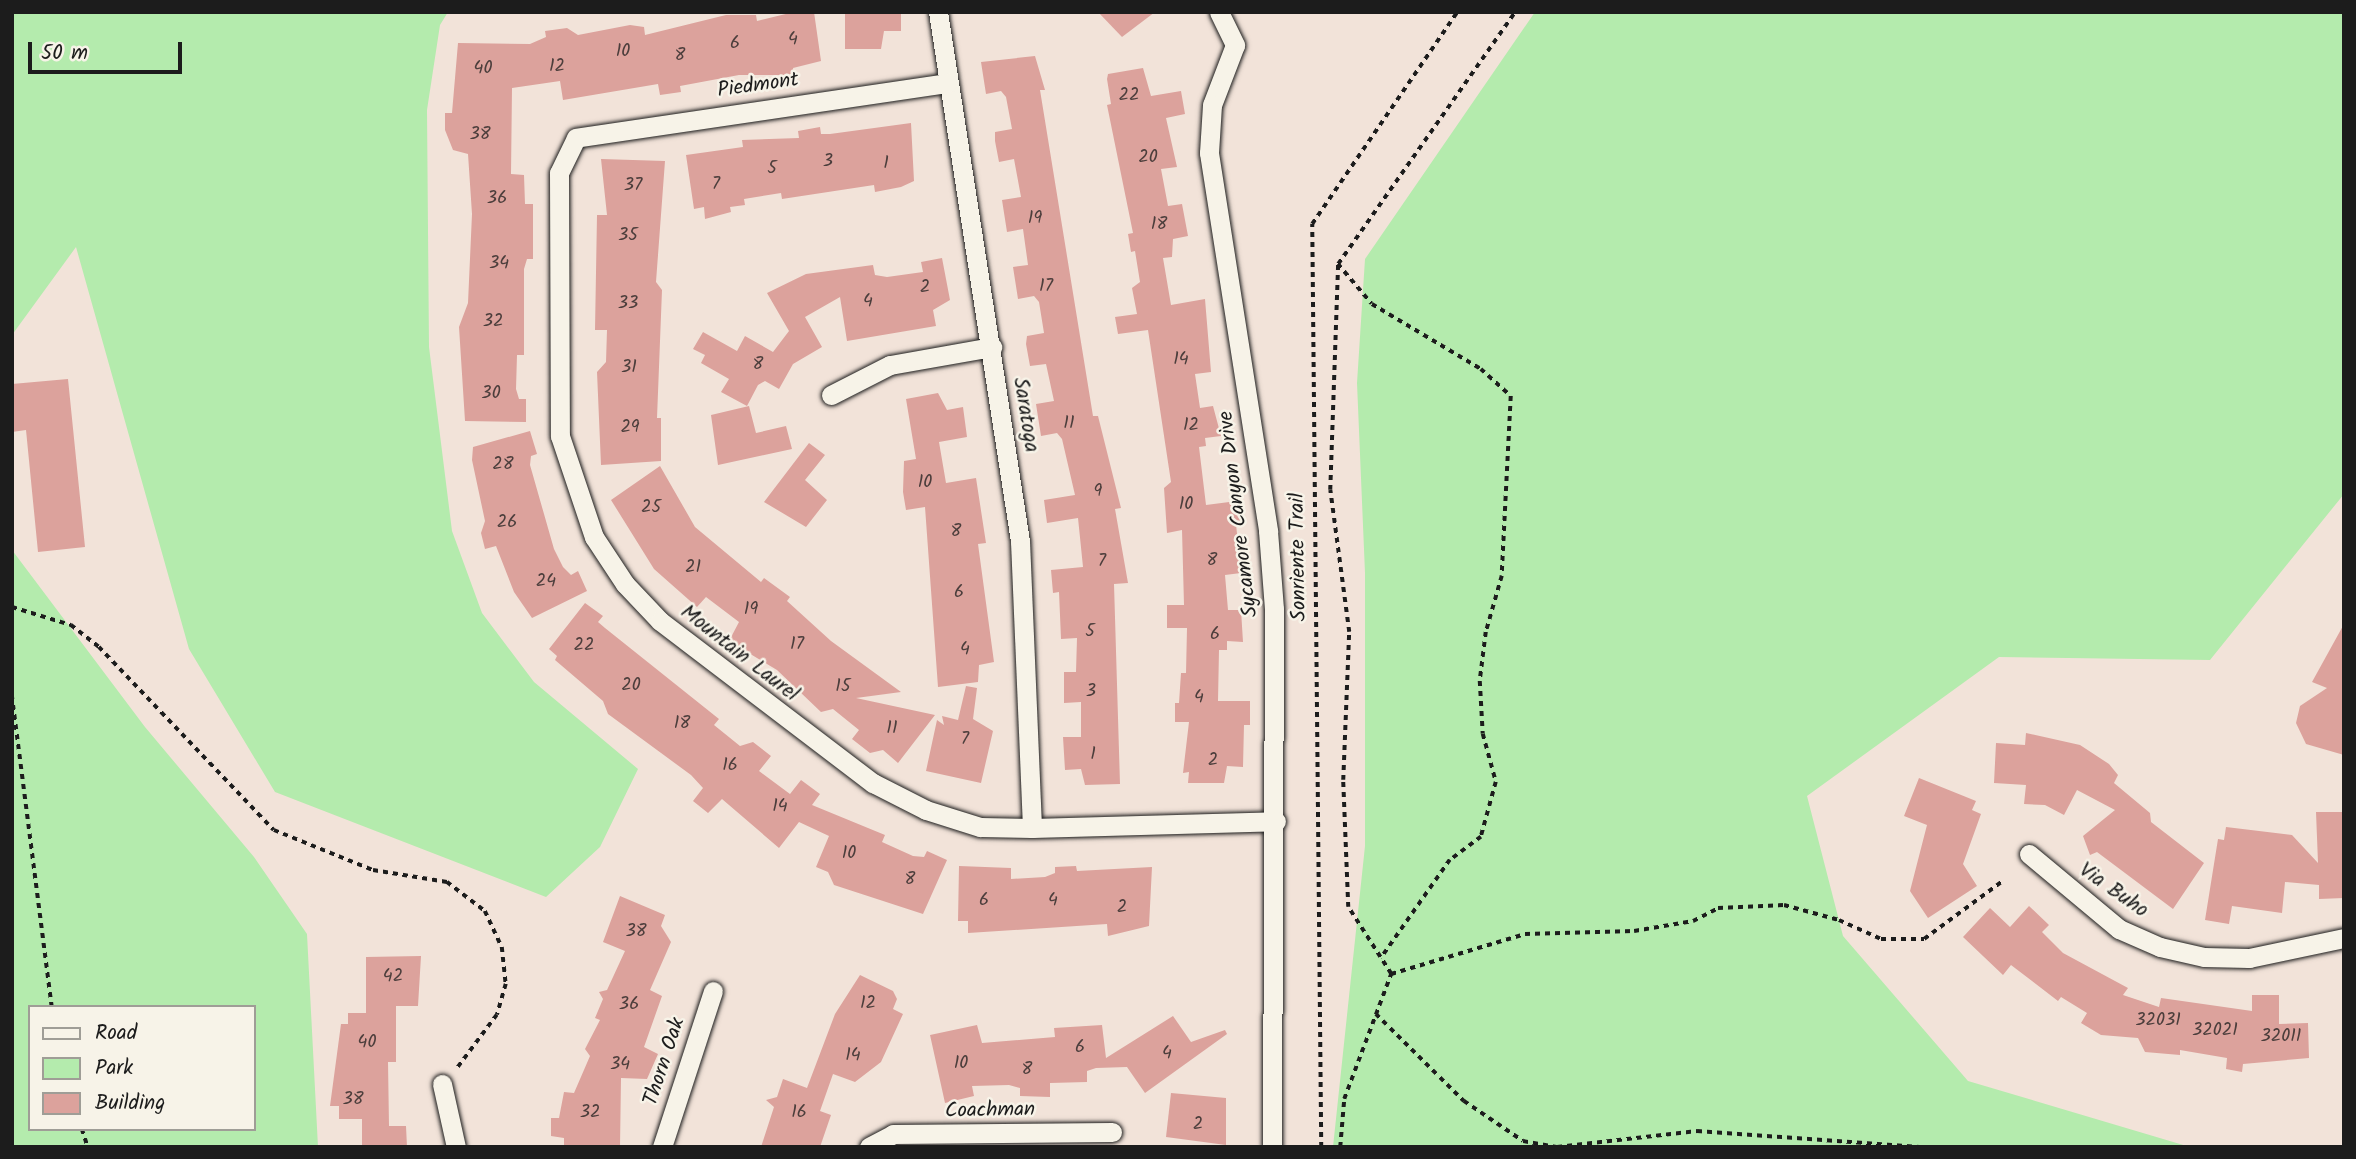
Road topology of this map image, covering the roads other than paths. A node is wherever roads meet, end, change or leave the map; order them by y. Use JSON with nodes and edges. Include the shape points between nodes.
{"nodes":[{"id":1,"x":938,"y":12,"type":"edge"},
{"id":2,"x":1219,"y":12,"type":"edge"},
{"id":3,"x":947,"y":83,"type":"junction"},
{"id":4,"x":576,"y":138,"type":"joint"},
{"id":5,"x":992,"y":347,"type":"junction"},
{"id":6,"x":831,"y":395,"type":"dead end"},
{"id":7,"x":1276,"y":821,"type":"junction"},
{"id":8,"x":1032,"y":828,"type":"junction"},
{"id":9,"x":2029,"y":855,"type":"dead end"},
{"id":10,"x":2344,"y":938,"type":"edge"},
{"id":11,"x":713,"y":991,"type":"dead end"},
{"id":12,"x":442,"y":1084,"type":"road end"},
{"id":13,"x":1112,"y":1132,"type":"dead end"},
{"id":14,"x":869,"y":1145,"type":"edge"},
{"id":15,"x":456,"y":1147,"type":"edge"},
{"id":16,"x":662,"y":1147,"type":"edge"},
{"id":17,"x":1272,"y":1147,"type":"edge"}],
"edges":[{"from":1,"to":3,"type":"street","name":"Saratoga"},
{"from":2,"to":7,"type":"street","name":"Sycamore Canyon Drive","via":[[1235,45],[1212,105],[1209,153],[1268,531],[1277,678]]},
{"from":3,"to":4,"type":"street","name":"Piedmont"},
{"from":3,"to":5,"type":"street","name":"Saratoga"},
{"from":4,"to":8,"type":"street","name":"Mountain Laurel","via":[[559,173],[560,436],[594,537],[625,584],[670,629],[873,783],[926,810],[980,827]]},
{"from":5,"to":6,"type":"street","via":[[890,365]]},
{"from":5,"to":8,"type":"street","name":"Saratoga","via":[[1024,578]]},
{"from":7,"to":8,"type":"street","name":"Mountain Laurel"},
{"from":7,"to":17,"type":"street","name":"Sycamore Canyon Drive"},
{"from":9,"to":10,"type":"street","name":"Via Buho","via":[[2119,929],[2160,947],[2204,957],[2249,958]]},
{"from":11,"to":16,"type":"street","name":"Thorn Oak"},
{"from":12,"to":15,"type":"street"},
{"from":13,"to":14,"type":"street","name":"Coachman","via":[[892,1134]]}]}
